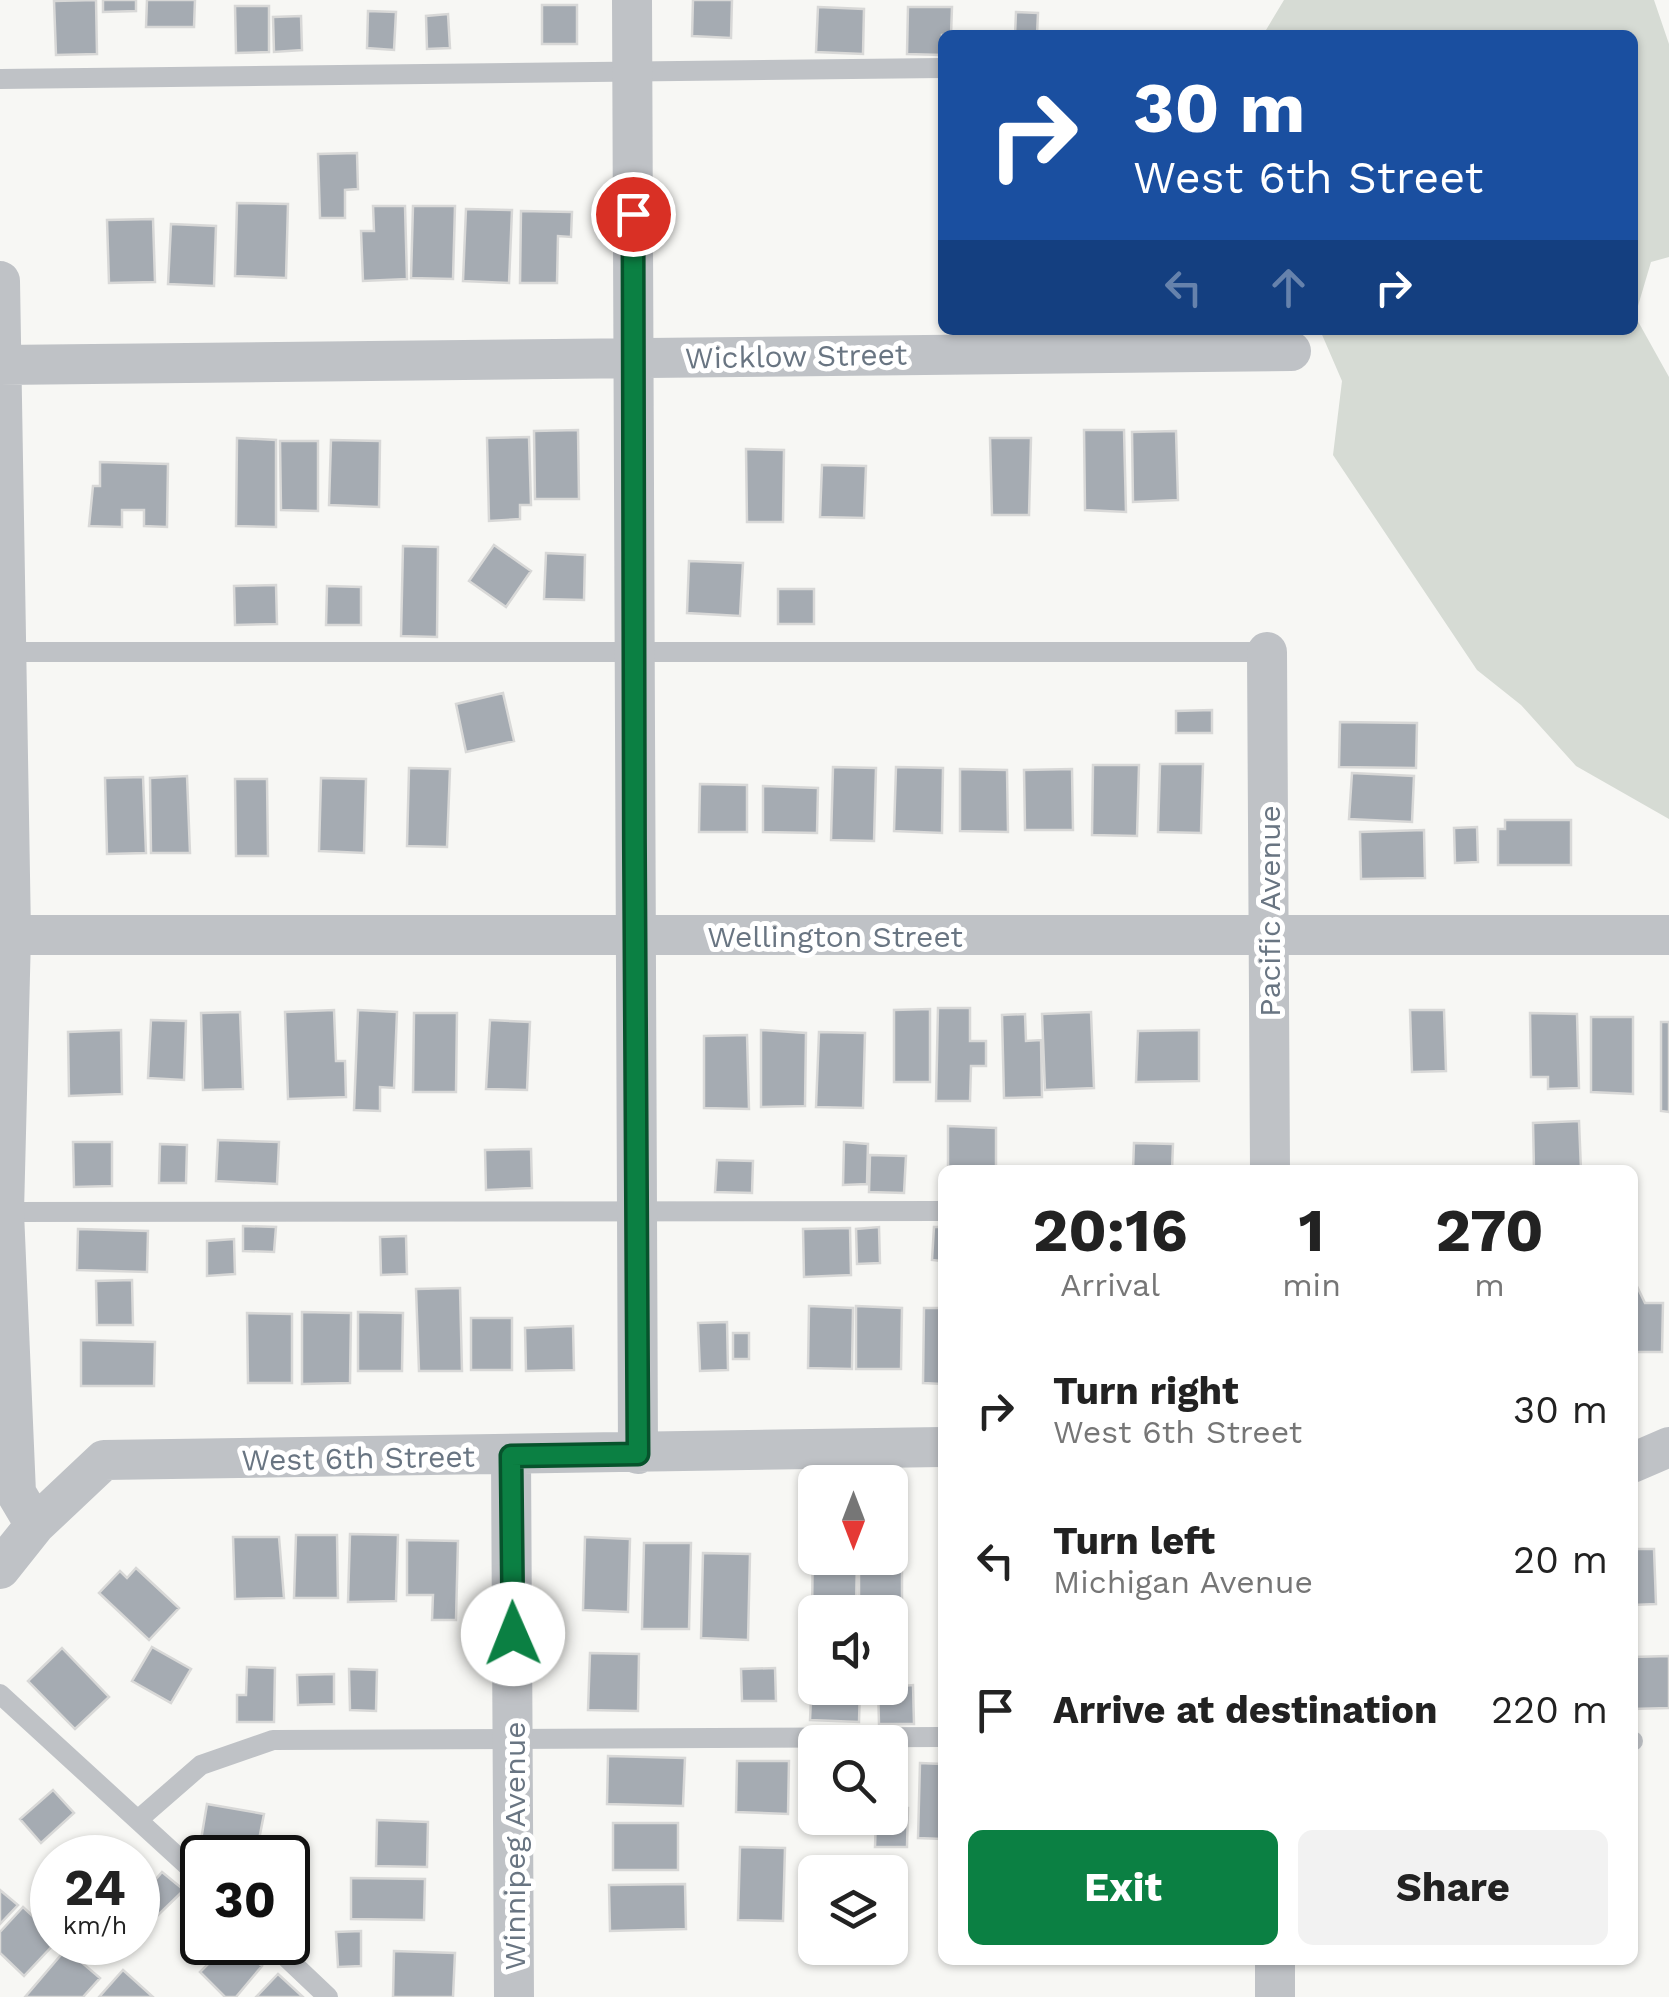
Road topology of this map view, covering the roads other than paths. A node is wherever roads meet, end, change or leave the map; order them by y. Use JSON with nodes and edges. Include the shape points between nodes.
{"nodes":[{"id":1,"x":632,"y":0,"type":"edge"},
{"id":2,"x":938,"y":68,"type":"edge"},
{"id":3,"x":632,"y":70,"type":"junction"},
{"id":4,"x":0,"y":79,"type":"edge"},
{"id":5,"x":0,"y":281,"type":"edge"},
{"id":6,"x":1291,"y":351,"type":"dead end"},
{"id":7,"x":633,"y":358,"type":"junction"},
{"id":8,"x":2,"y":365,"type":"edge"},
{"id":9,"x":636,"y":649,"type":"junction"},
{"id":10,"x":4,"y":652,"type":"edge"},
{"id":11,"x":1267,"y":652,"type":"joint"},
{"id":12,"x":5,"y":935,"type":"edge"},
{"id":13,"x":1669,"y":935,"type":"edge"},
{"id":14,"x":632,"y":936,"type":"junction"},
{"id":15,"x":1269,"y":938,"type":"junction"},
{"id":16,"x":1270,"y":1165,"type":"edge"},
{"id":17,"x":938,"y":1211,"type":"edge"},
{"id":18,"x":2,"y":1212,"type":"edge"},
{"id":19,"x":636,"y":1214,"type":"junction"},
{"id":20,"x":938,"y":1447,"type":"edge"},
{"id":21,"x":1669,"y":1447,"type":"edge"},
{"id":22,"x":638,"y":1454,"type":"junction"},
{"id":23,"x":511,"y":1456,"type":"junction"},
{"id":24,"x":1638,"y":1460,"type":"edge"},
{"id":25,"x":35,"y":1525,"type":"junction"},
{"id":26,"x":0,"y":1569,"type":"edge"},
{"id":27,"x":0,"y":1694,"type":"edge"},
{"id":28,"x":938,"y":1737,"type":"edge"},
{"id":29,"x":514,"y":1740,"type":"junction"},
{"id":30,"x":139,"y":1819,"type":"junction"},
{"id":31,"x":180,"y":1858,"type":"edge"},
{"id":32,"x":294,"y":1965,"type":"edge"},
{"id":33,"x":1275,"y":1965,"type":"edge"},
{"id":34,"x":328,"y":1997,"type":"edge"},
{"id":35,"x":514,"y":1997,"type":"edge"},
{"id":36,"x":1275,"y":1997,"type":"edge"}],
"edges":[{"from":1,"to":3,"type":"street"},
{"from":2,"to":3,"type":"lane"},
{"from":3,"to":4,"type":"lane"},
{"from":3,"to":7,"type":"street"},
{"from":5,"to":8,"type":"street"},
{"from":6,"to":7,"type":"street","name":"Wicklow Street"},
{"from":7,"to":8,"type":"street","name":"Wicklow Street"},
{"from":7,"to":9,"type":"street"},
{"from":8,"to":10,"type":"street"},
{"from":9,"to":10,"type":"lane"},
{"from":9,"to":11,"type":"lane"},
{"from":9,"to":14,"type":"street"},
{"from":10,"to":12,"type":"street"},
{"from":11,"to":15,"type":"street","name":"Pacific Avenue"},
{"from":12,"to":14,"type":"street","name":"Wellington Street"},
{"from":12,"to":18,"type":"street"},
{"from":13,"to":15,"type":"street","name":"Wellington Street"},
{"from":14,"to":15,"type":"street","name":"Wellington Street"},
{"from":14,"to":19,"type":"street"},
{"from":15,"to":16,"type":"street","name":"Pacific Avenue"},
{"from":17,"to":19,"type":"lane"},
{"from":18,"to":19,"type":"lane"},
{"from":18,"to":25,"type":"street","via":[[16,1492]]},
{"from":19,"to":22,"type":"street"},
{"from":20,"to":22,"type":"street","name":"West 6th Street"},
{"from":21,"to":24,"type":"street"},
{"from":22,"to":23,"type":"street","name":"West 6th Street"},
{"from":23,"to":25,"type":"street","name":"West 6th Street","via":[[104,1460]]},
{"from":23,"to":29,"type":"street","name":"Winnipeg Avenue"},
{"from":25,"to":26,"type":"street","name":"West 6th Street"},
{"from":27,"to":30,"type":"lane"},
{"from":28,"to":29,"type":"lane"},
{"from":29,"to":30,"type":"lane","via":[[272,1740],[201,1765]]},
{"from":29,"to":35,"type":"street","name":"Winnipeg Avenue"},
{"from":30,"to":31,"type":"lane"},
{"from":32,"to":34,"type":"lane"},
{"from":33,"to":36,"type":"street"}]}
